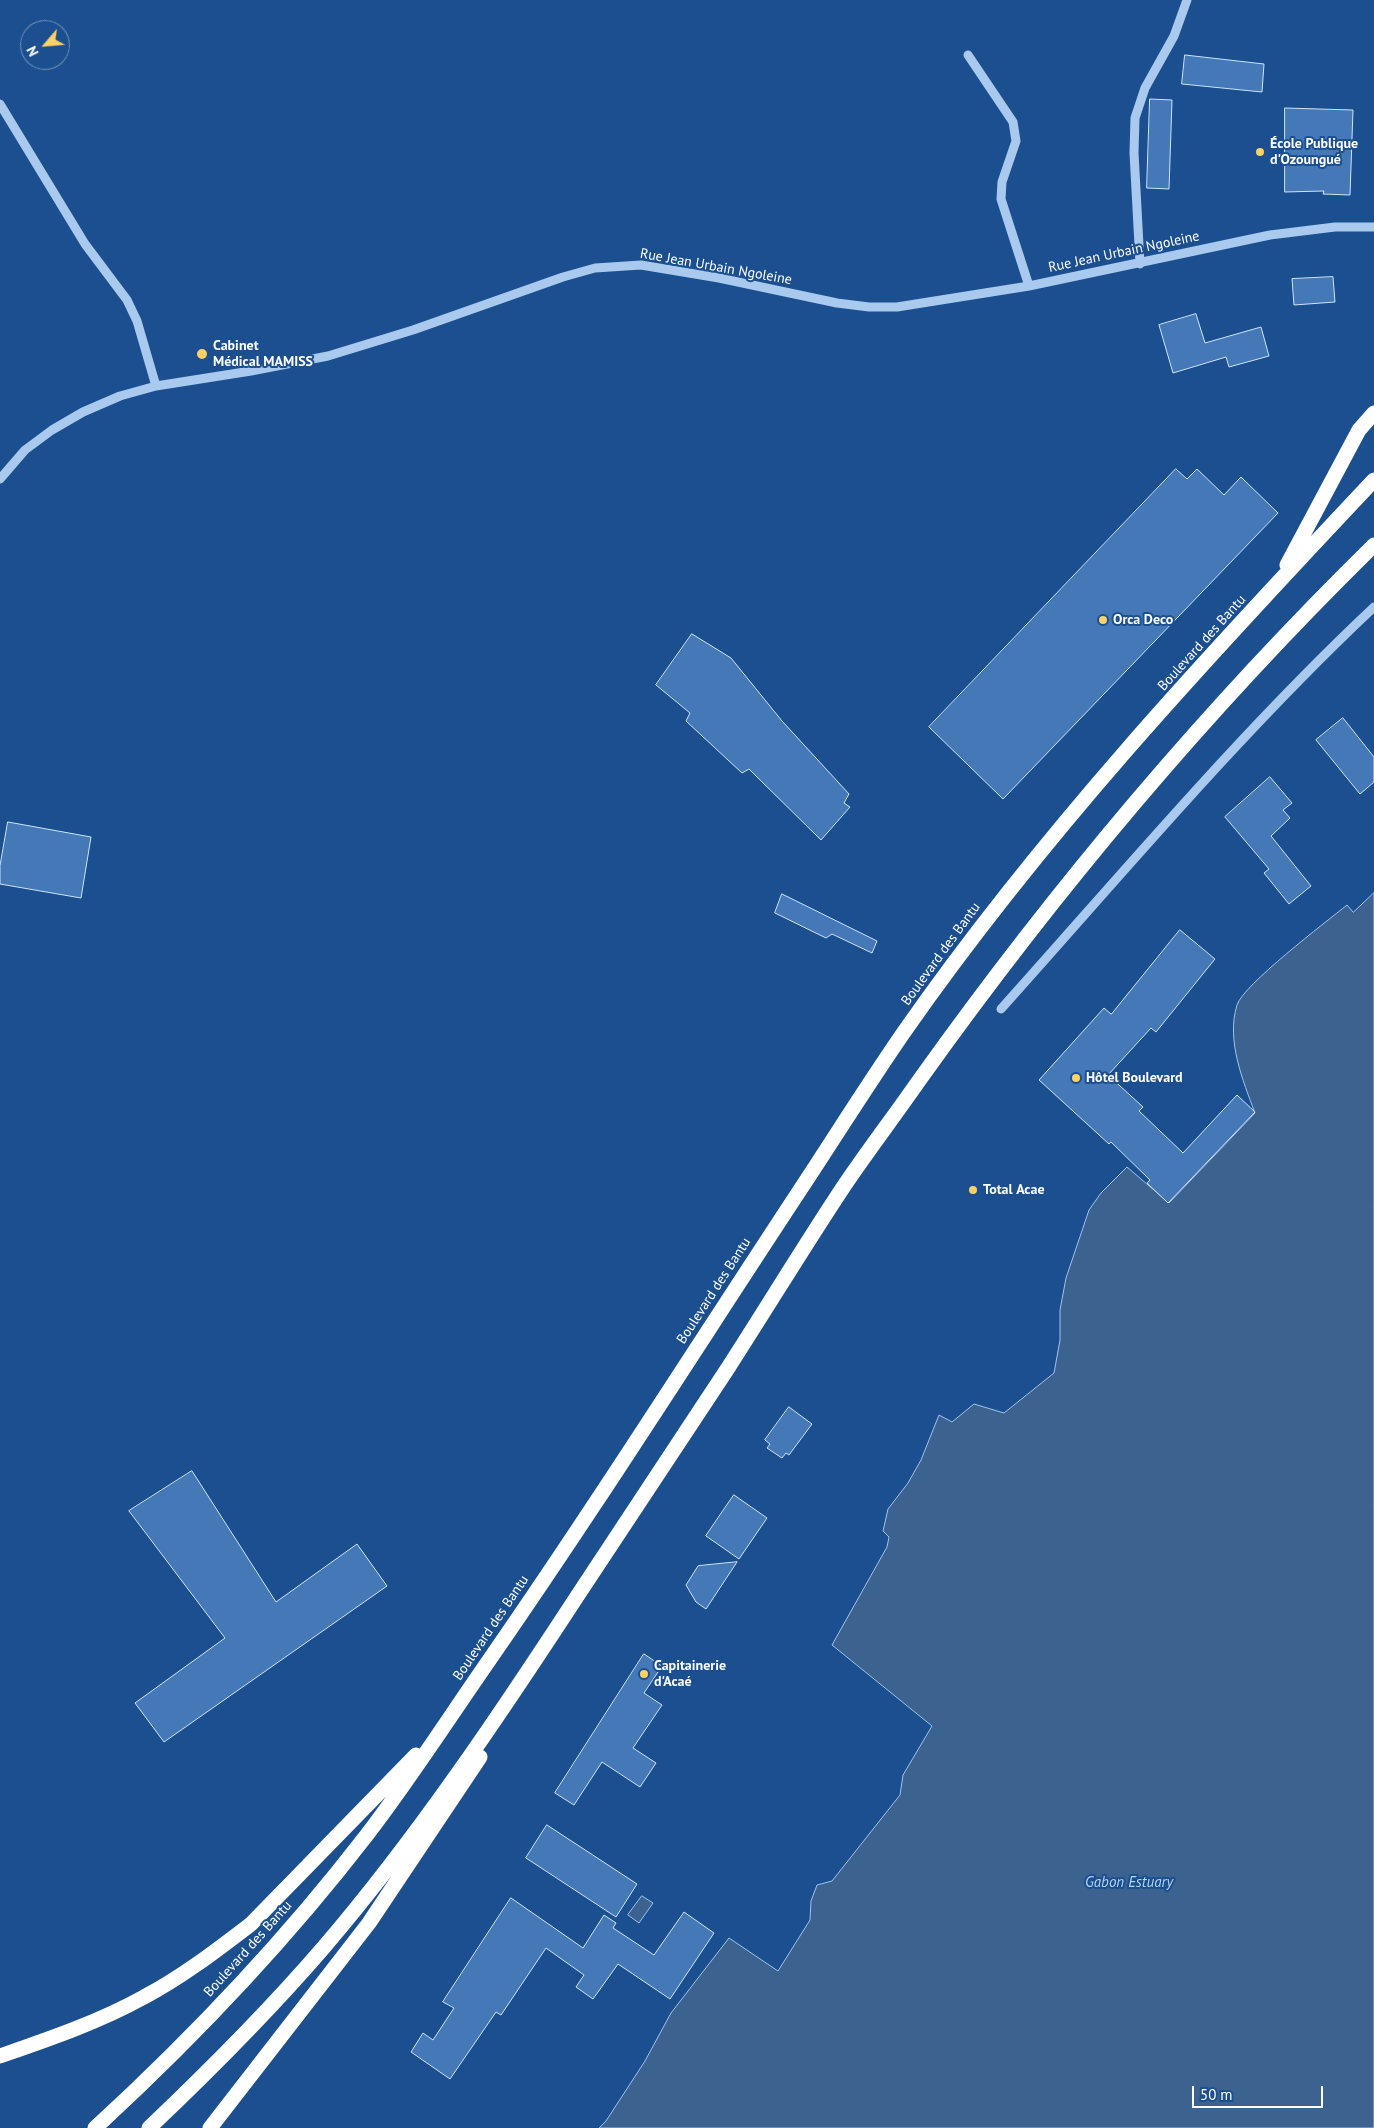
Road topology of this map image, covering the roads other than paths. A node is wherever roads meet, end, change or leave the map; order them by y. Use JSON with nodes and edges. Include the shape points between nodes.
{"nodes":[{"id":1,"x":1187,"y":0,"type":"edge"},
{"id":2,"x":968,"y":55,"type":"dead end"},
{"id":3,"x":0,"y":104,"type":"edge"},
{"id":4,"x":1374,"y":227,"type":"edge"},
{"id":5,"x":1140,"y":264,"type":"junction"},
{"id":6,"x":1028,"y":286,"type":"junction"},
{"id":7,"x":156,"y":386,"type":"junction"},
{"id":8,"x":1374,"y":412,"type":"edge"},
{"id":9,"x":0,"y":479,"type":"edge"},
{"id":10,"x":1374,"y":480,"type":"edge"},
{"id":11,"x":1374,"y":545,"type":"edge"},
{"id":12,"x":1278,"y":581,"type":"junction"},
{"id":13,"x":1374,"y":607,"type":"edge"},
{"id":14,"x":1001,"y":1009,"type":"dead end"},
{"id":15,"x":496,"y":1721,"type":"junction"},
{"id":16,"x":442,"y":1729,"type":"junction"},
{"id":17,"x":0,"y":2056,"type":"edge"},
{"id":18,"x":95,"y":2128,"type":"edge"},
{"id":19,"x":149,"y":2128,"type":"edge"},
{"id":20,"x":210,"y":2128,"type":"edge"}],
"edges":[{"from":1,"to":5,"type":"street","via":[[1174,36],[1145,88],[1135,118]]},
{"from":2,"to":6,"type":"street","via":[[1013,122],[1016,141],[1002,182],[1001,199]]},
{"from":3,"to":7,"type":"street","via":[[85,244],[127,300],[137,321]]},
{"from":4,"to":5,"type":"street","name":"Rue Jean Urbain Ngoleine","via":[[1326,228],[1270,235]]},
{"from":5,"to":6,"type":"street","name":"Rue Jean Urbain Ngoleine"},
{"from":6,"to":7,"type":"street","name":"Rue Jean Urbain Ngoleine","via":[[907,306],[869,308],[641,265],[595,268],[328,356]]},
{"from":7,"to":9,"type":"street","name":"Rue Jean Urbain Ngoleine","via":[[102,404],[52,430],[25,450]]},
{"from":8,"to":12,"type":"highway","via":[[1359,430]]},
{"from":10,"to":12,"type":"highway","name":"Boulevard des Bantu"},
{"from":11,"to":15,"type":"highway","via":[[1295,622],[1177,754],[1100,844],[966,1015],[844,1186]]},
{"from":12,"to":16,"type":"highway","name":"Boulevard des Bantu","via":[[1118,761],[1001,900],[905,1031],[522,1613]]},
{"from":13,"to":14,"type":"street","via":[[1268,713]]},
{"from":15,"to":19,"type":"highway","via":[[324,1947],[256,2022]]},
{"from":15,"to":20,"type":"highway","via":[[490,1742],[369,1923]]},
{"from":16,"to":17,"type":"highway","via":[[250,1924],[222,1947],[144,1998],[87,2024]]},
{"from":16,"to":18,"type":"highway","name":"Boulevard des Bantu","via":[[365,1838],[254,1969],[199,2028]]}]}
